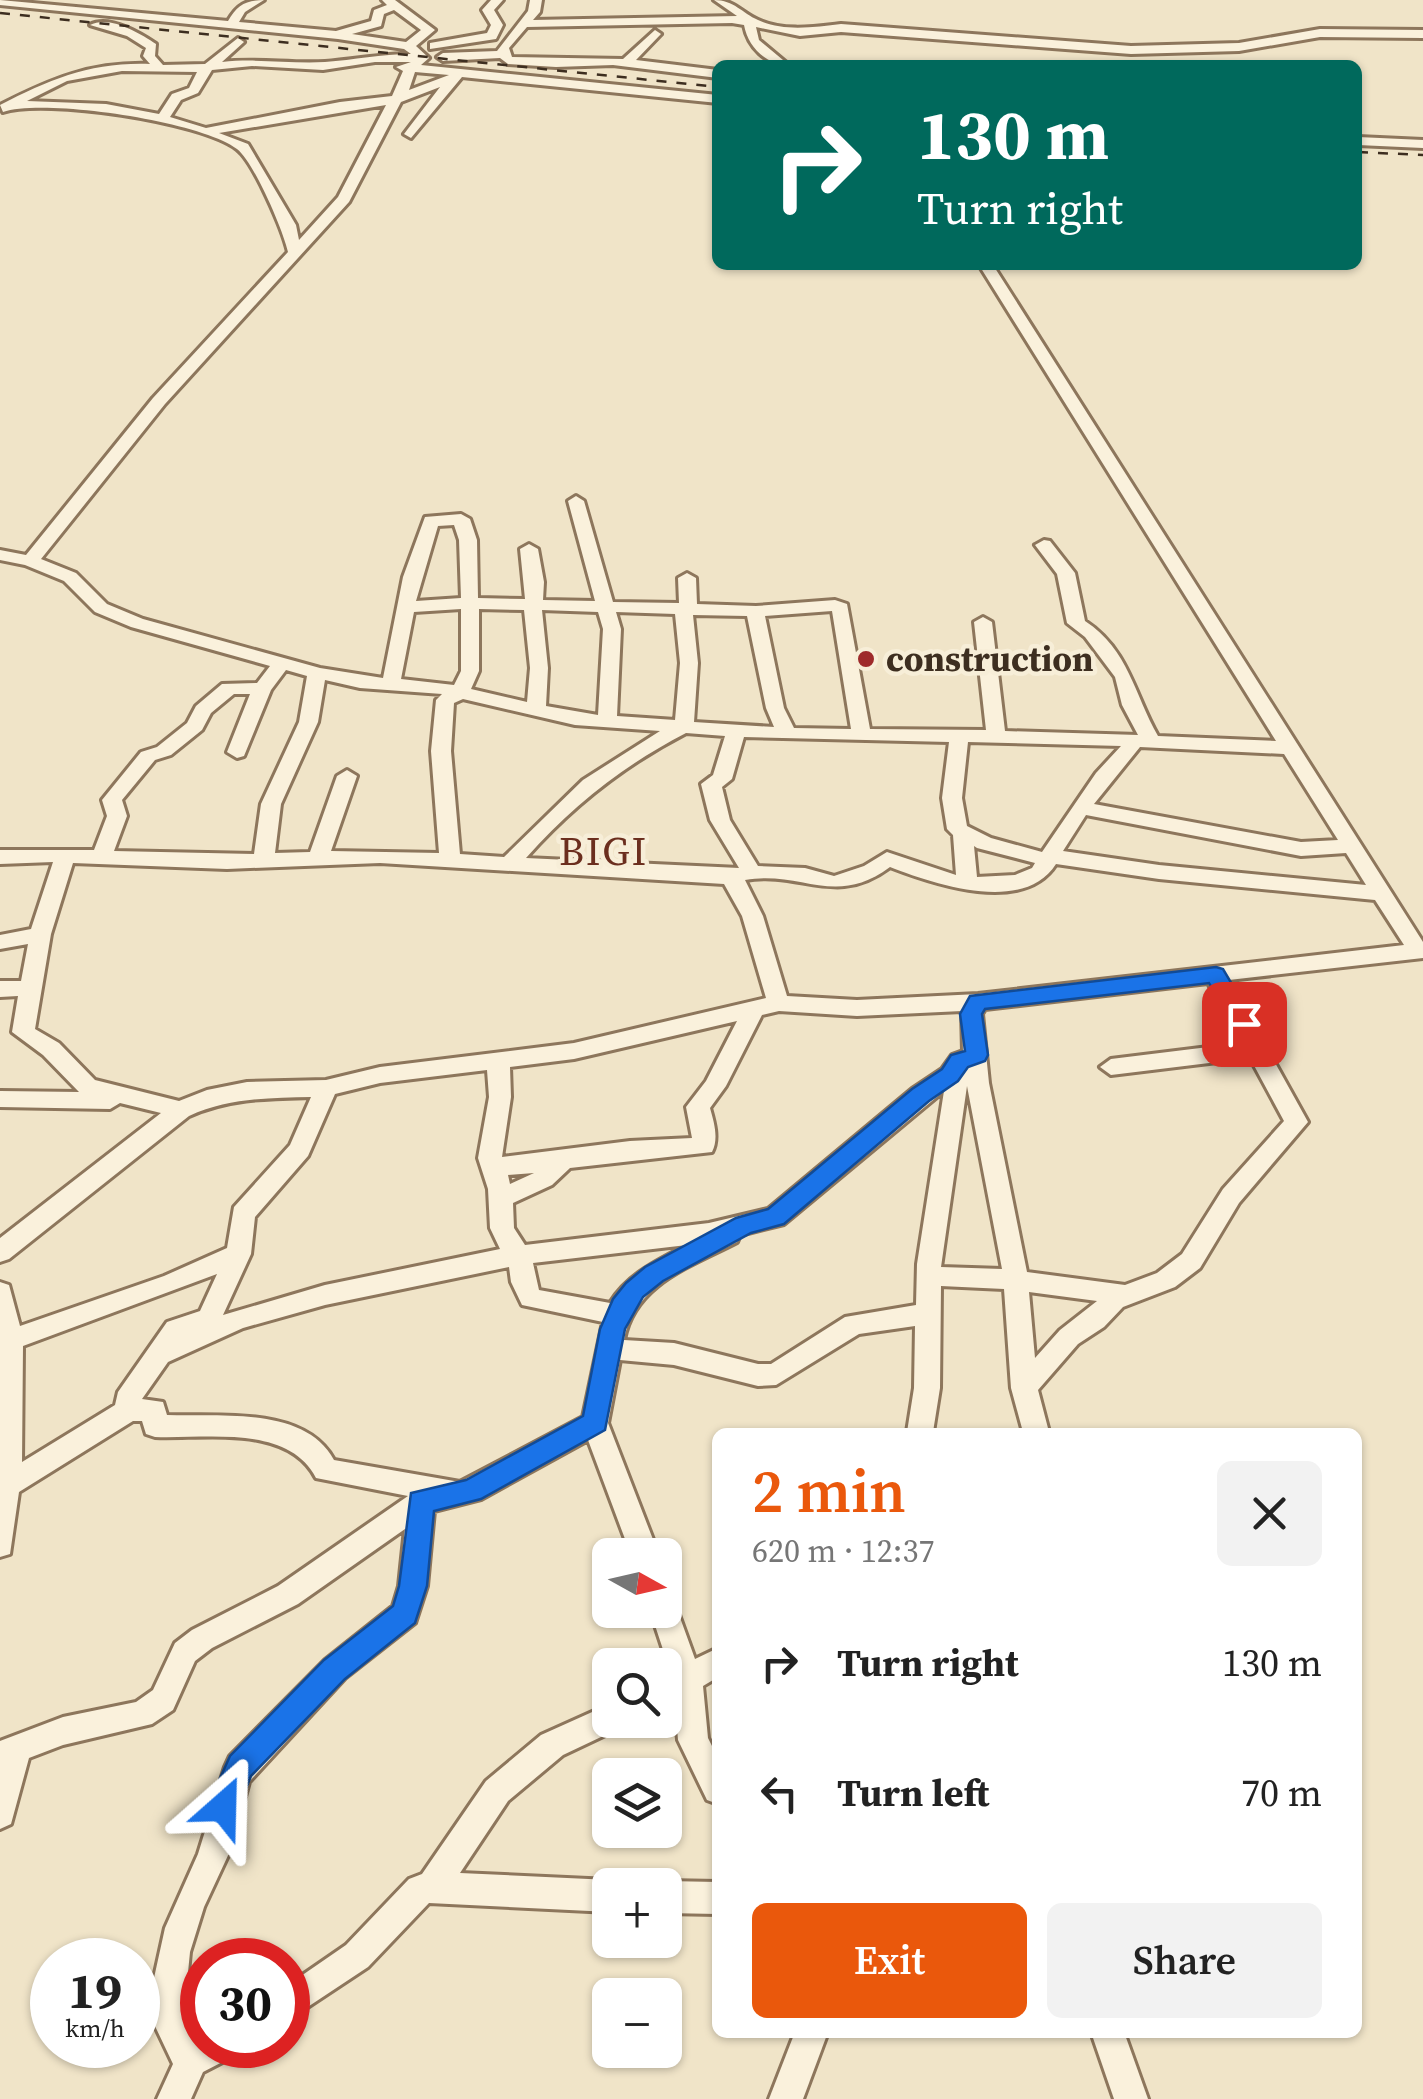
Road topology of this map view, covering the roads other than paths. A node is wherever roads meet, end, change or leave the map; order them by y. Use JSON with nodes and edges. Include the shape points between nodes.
{"nodes":[{"id":1,"x":258,"y":0,"type":"edge"},
{"id":2,"x":497,"y":0,"type":"edge"},
{"id":3,"x":536,"y":0,"type":"edge"},
{"id":4,"x":720,"y":0,"type":"edge"},
{"id":5,"x":0,"y":2,"type":"edge"},
{"id":6,"x":392,"y":2,"type":"edge"},
{"id":7,"x":119,"y":17,"type":"junction"},
{"id":8,"x":749,"y":19,"type":"junction"},
{"id":9,"x":523,"y":24,"type":"junction"},
{"id":10,"x":230,"y":26,"type":"junction"},
{"id":11,"x":338,"y":34,"type":"junction"},
{"id":12,"x":656,"y":34,"type":"dead end"},
{"id":13,"x":1423,"y":34,"type":"edge"},
{"id":14,"x":472,"y":40,"type":"junction"},
{"id":15,"x":238,"y":42,"type":"dead end"},
{"id":16,"x":410,"y":44,"type":"junction"},
{"id":17,"x":502,"y":52,"type":"junction"},
{"id":18,"x":423,"y":58,"type":"junction"},
{"id":19,"x":776,"y":60,"type":"edge"},
{"id":20,"x":627,"y":62,"type":"junction"},
{"id":21,"x":358,"y":63,"type":"junction"},
{"id":22,"x":159,"y":66,"type":"junction"},
{"id":23,"x":211,"y":66,"type":"junction"},
{"id":24,"x":649,"y":67,"type":"junction"},
{"id":25,"x":410,"y":68,"type":"junction"},
{"id":26,"x":712,"y":73,"type":"edge"},
{"id":27,"x":459,"y":75,"type":"junction"},
{"id":28,"x":712,"y":97,"type":"edge"},
{"id":29,"x":712,"y":98,"type":"edge"},
{"id":30,"x":394,"y":100,"type":"junction"},
{"id":31,"x":1,"y":108,"type":"edge"},
{"id":32,"x":263,"y":110,"type":"dead end"},
{"id":33,"x":164,"y":117,"type":"junction"},
{"id":34,"x":256,"y":124,"type":"junction"},
{"id":35,"x":202,"y":131,"type":"junction"},
{"id":36,"x":411,"y":134,"type":"dead end"},
{"id":37,"x":1362,"y":141,"type":"edge"},
{"id":38,"x":1423,"y":144,"type":"edge"},
{"id":39,"x":243,"y":146,"type":"junction"},
{"id":40,"x":295,"y":254,"type":"junction"},
{"id":41,"x":989,"y":270,"type":"edge"},
{"id":42,"x":576,"y":501,"type":"dead end"},
{"id":43,"x":1044,"y":545,"type":"dead end"},
{"id":44,"x":528,"y":548,"type":"dead end"},
{"id":45,"x":0,"y":555,"type":"edge"},
{"id":46,"x":30,"y":561,"type":"junction"},
{"id":47,"x":687,"y":578,"type":"dead end"},
{"id":48,"x":469,"y":603,"type":"junction"},
{"id":49,"x":533,"y":605,"type":"junction"},
{"id":50,"x":408,"y":606,"type":"junction"},
{"id":51,"x":605,"y":607,"type":"junction"},
{"id":52,"x":684,"y":610,"type":"junction"},
{"id":53,"x":756,"y":611,"type":"junction"},
{"id":54,"x":983,"y":622,"type":"dead end"},
{"id":55,"x":282,"y":664,"type":"junction"},
{"id":56,"x":317,"y":673,"type":"junction"},
{"id":57,"x":391,"y":682,"type":"junction"},
{"id":58,"x":262,"y":689,"type":"junction"},
{"id":59,"x":460,"y":693,"type":"junction"},
{"id":60,"x":536,"y":710,"type":"junction"},
{"id":61,"x":606,"y":721,"type":"junction"},
{"id":62,"x":684,"y":726,"type":"junction"},
{"id":63,"x":736,"y":731,"type":"junction"},
{"id":64,"x":787,"y":734,"type":"junction"},
{"id":65,"x":862,"y":736,"type":"junction"},
{"id":66,"x":996,"y":737,"type":"junction"},
{"id":67,"x":959,"y":738,"type":"junction"},
{"id":68,"x":1143,"y":742,"type":"junction"},
{"id":69,"x":1292,"y":748,"type":"junction"},
{"id":70,"x":237,"y":752,"type":"dead end"},
{"id":71,"x":347,"y":776,"type":"dead end"},
{"id":72,"x":1081,"y":808,"type":"junction"},
{"id":73,"x":963,"y":835,"type":"junction"},
{"id":74,"x":1353,"y":846,"type":"junction"},
{"id":75,"x":65,"y":856,"type":"junction"},
{"id":76,"x":102,"y":856,"type":"junction"},
{"id":77,"x":0,"y":858,"type":"edge"},
{"id":78,"x":318,"y":858,"type":"junction"},
{"id":79,"x":1049,"y":858,"type":"junction"},
{"id":80,"x":263,"y":859,"type":"junction"},
{"id":81,"x":450,"y":859,"type":"junction"},
{"id":82,"x":510,"y":862,"type":"junction"},
{"id":83,"x":741,"y":875,"type":"junction"},
{"id":84,"x":966,"y":884,"type":"junction"},
{"id":85,"x":1383,"y":894,"type":"junction"},
{"id":86,"x":40,"y":934,"type":"junction"},
{"id":87,"x":0,"y":942,"type":"edge"},
{"id":88,"x":1421,"y":951,"type":"edge"},
{"id":89,"x":1216,"y":975,"type":"junction"},
{"id":90,"x":28,"y":988,"type":"junction"},
{"id":91,"x":0,"y":989,"type":"edge"},
{"id":92,"x":978,"y":1002,"type":"junction"},
{"id":93,"x":779,"y":1004,"type":"junction"},
{"id":94,"x":754,"y":1009,"type":"junction"},
{"id":95,"x":1258,"y":1049,"type":"junction"},
{"id":96,"x":968,"y":1058,"type":"junction"},
{"id":97,"x":498,"y":1061,"type":"junction"},
{"id":98,"x":1112,"y":1067,"type":"dead end"},
{"id":99,"x":326,"y":1088,"type":"junction"},
{"id":100,"x":0,"y":1099,"type":"edge"},
{"id":101,"x":148,"y":1102,"type":"junction"},
{"id":102,"x":181,"y":1110,"type":"junction"},
{"id":103,"x":562,"y":1161,"type":"junction"},
{"id":104,"x":492,"y":1165,"type":"junction"},
{"id":105,"x":502,"y":1198,"type":"junction"},
{"id":106,"x":744,"y":1225,"type":"junction"},
{"id":107,"x":0,"y":1252,"type":"edge"},
{"id":108,"x":239,"y":1254,"type":"junction"},
{"id":109,"x":520,"y":1255,"type":"junction"},
{"id":110,"x":928,"y":1276,"type":"junction"},
{"id":111,"x":1016,"y":1280,"type":"junction"},
{"id":112,"x":0,"y":1292,"type":"edge"},
{"id":113,"x":1124,"y":1294,"type":"junction"},
{"id":114,"x":926,"y":1314,"type":"junction"},
{"id":115,"x":618,"y":1315,"type":"junction"},
{"id":116,"x":10,"y":1340,"type":"junction"},
{"id":117,"x":610,"y":1350,"type":"junction"},
{"id":118,"x":162,"y":1353,"type":"junction"},
{"id":119,"x":1024,"y":1388,"type":"junction"},
{"id":120,"x":4,"y":1394,"type":"edge"},
{"id":121,"x":130,"y":1410,"type":"junction"},
{"id":122,"x":595,"y":1422,"type":"junction"},
{"id":123,"x":921,"y":1428,"type":"edge"},
{"id":124,"x":1035,"y":1428,"type":"edge"},
{"id":125,"x":9,"y":1484,"type":"junction"},
{"id":126,"x":471,"y":1491,"type":"junction"},
{"id":127,"x":420,"y":1502,"type":"junction"},
{"id":128,"x":639,"y":1538,"type":"edge"},
{"id":129,"x":0,"y":1545,"type":"edge"},
{"id":130,"x":712,"y":1666,"type":"edge"},
{"id":131,"x":682,"y":1691,"type":"edge"},
{"id":132,"x":682,"y":1696,"type":"edge"},
{"id":133,"x":592,"y":1726,"type":"edge"},
{"id":134,"x":10,"y":1750,"type":"edge"},
{"id":135,"x":712,"y":1775,"type":"edge"},
{"id":136,"x":0,"y":1814,"type":"edge"},
{"id":137,"x":432,"y":1886,"type":"junction"},
{"id":138,"x":592,"y":1895,"type":"edge"},
{"id":139,"x":682,"y":1897,"type":"edge"},
{"id":140,"x":712,"y":1898,"type":"edge"},
{"id":141,"x":310,"y":1989,"type":"edge"},
{"id":142,"x":810,"y":2038,"type":"edge"},
{"id":143,"x":1109,"y":2038,"type":"edge"},
{"id":144,"x":180,"y":2049,"type":"edge"},
{"id":145,"x":194,"y":2068,"type":"edge"},
{"id":146,"x":174,"y":2099,"type":"edge"},
{"id":147,"x":786,"y":2099,"type":"edge"},
{"id":148,"x":1131,"y":2099,"type":"edge"}],
"edges":[{"from":1,"to":10,"type":"street"},
{"from":2,"to":14,"type":"street","via":[[488,10],[496,25],[492,36]]},
{"from":3,"to":9,"type":"street"},
{"from":4,"to":8,"type":"street"},
{"from":5,"to":7,"type":"street"},
{"from":6,"to":11,"type":"street","via":[[378,12],[376,23]]},
{"from":6,"to":16,"type":"street","via":[[429,30]]},
{"from":7,"to":10,"type":"street"},
{"from":7,"to":22,"type":"street","via":[[96,26],[131,33],[152,47],[149,56]]},
{"from":8,"to":9,"type":"street"},
{"from":8,"to":13,"type":"street","via":[[800,32],[840,28],[1131,50],[1239,47],[1320,32]]},
{"from":8,"to":19,"type":"street","via":[[752,42]]},
{"from":9,"to":17,"type":"street"},
{"from":10,"to":11,"type":"street"},
{"from":11,"to":16,"type":"street"},
{"from":12,"to":20,"type":"street"},
{"from":14,"to":16,"type":"street"},
{"from":14,"to":17,"type":"street"},
{"from":15,"to":23,"type":"street"},
{"from":16,"to":18,"type":"street"},
{"from":17,"to":18,"type":"street"},
{"from":17,"to":20,"type":"street","via":[[508,60]]},
{"from":18,"to":21,"type":"street"},
{"from":18,"to":25,"type":"street"},
{"from":18,"to":27,"type":"street"},
{"from":20,"to":24,"type":"street"},
{"from":21,"to":23,"type":"street"},
{"from":21,"to":25,"type":"street"},
{"from":22,"to":23,"type":"street"},
{"from":22,"to":31,"type":"street","via":[[64,78]]},
{"from":23,"to":33,"type":"street","via":[[194,90],[170,102]]},
{"from":24,"to":26,"type":"street"},
{"from":24,"to":28,"type":"street"},
{"from":25,"to":27,"type":"street"},
{"from":25,"to":30,"type":"street"},
{"from":27,"to":29,"type":"street"},
{"from":27,"to":30,"type":"street"},
{"from":27,"to":36,"type":"street"},
{"from":30,"to":34,"type":"street"},
{"from":30,"to":40,"type":"street","via":[[344,199]]},
{"from":31,"to":33,"type":"street","via":[[60,104]]},
{"from":32,"to":34,"type":"street"},
{"from":33,"to":35,"type":"street"},
{"from":34,"to":35,"type":"street"},
{"from":34,"to":39,"type":"street","via":[[239,134]]},
{"from":35,"to":39,"type":"street"},
{"from":37,"to":38,"type":"street"},
{"from":39,"to":40,"type":"street","via":[[289,225]]},
{"from":40,"to":46,"type":"street","via":[[159,401]]},
{"from":41,"to":69,"type":"street"},
{"from":42,"to":51,"type":"street"},
{"from":43,"to":68,"type":"street","via":[[1066,573],[1076,623],[1124,676]]},
{"from":44,"to":49,"type":"street"},
{"from":45,"to":46,"type":"street"},
{"from":46,"to":55,"type":"street","via":[[70,577],[113,616]]},
{"from":47,"to":52,"type":"street","via":[[690,600]]},
{"from":48,"to":49,"type":"street"},
{"from":48,"to":50,"type":"street"},
{"from":48,"to":50,"type":"street","via":[[461,519],[431,521]]},
{"from":48,"to":59,"type":"street","via":[[470,671]]},
{"from":49,"to":51,"type":"street"},
{"from":49,"to":60,"type":"street"},
{"from":50,"to":57,"type":"street"},
{"from":51,"to":52,"type":"street"},
{"from":51,"to":61,"type":"street","via":[[612,628]]},
{"from":52,"to":53,"type":"street"},
{"from":52,"to":62,"type":"street"},
{"from":53,"to":64,"type":"street"},
{"from":53,"to":65,"type":"street","via":[[841,608]]},
{"from":54,"to":66,"type":"street"},
{"from":55,"to":56,"type":"street"},
{"from":55,"to":58,"type":"street"},
{"from":56,"to":57,"type":"street"},
{"from":56,"to":80,"type":"street","via":[[306,728],[266,818]]},
{"from":57,"to":59,"type":"street"},
{"from":58,"to":70,"type":"street"},
{"from":58,"to":76,"type":"street","via":[[229,688],[195,726],[128,775],[112,800],[117,816]]},
{"from":59,"to":60,"type":"street"},
{"from":59,"to":81,"type":"street","via":[[445,700],[441,751]]},
{"from":60,"to":61,"type":"street"},
{"from":61,"to":62,"type":"street"},
{"from":62,"to":63,"type":"street"},
{"from":62,"to":82,"type":"street","via":[[633,751],[552,814]]},
{"from":63,"to":64,"type":"street"},
{"from":63,"to":83,"type":"street","via":[[722,779],[711,784]]},
{"from":64,"to":65,"type":"street"},
{"from":65,"to":67,"type":"street"},
{"from":66,"to":67,"type":"street"},
{"from":66,"to":68,"type":"street"},
{"from":67,"to":73,"type":"street","via":[[952,798]]},
{"from":68,"to":69,"type":"street"},
{"from":68,"to":72,"type":"street","via":[[1107,772]]},
{"from":69,"to":74,"type":"street"},
{"from":71,"to":78,"type":"street"},
{"from":72,"to":74,"type":"street","via":[[1301,848]]},
{"from":72,"to":79,"type":"street"},
{"from":73,"to":79,"type":"street"},
{"from":73,"to":84,"type":"street"},
{"from":74,"to":85,"type":"street"},
{"from":75,"to":76,"type":"street"},
{"from":75,"to":77,"type":"street"},
{"from":75,"to":86,"type":"street"},
{"from":76,"to":80,"type":"street"},
{"from":78,"to":80,"type":"street"},
{"from":78,"to":81,"type":"street"},
{"from":79,"to":84,"type":"street","via":[[1028,879]]},
{"from":79,"to":85,"type":"street"},
{"from":81,"to":82,"type":"street"},
{"from":82,"to":83,"type":"street"},
{"from":83,"to":84,"type":"street","via":[[806,875],[835,883],[887,859]]},
{"from":83,"to":93,"type":"street"},
{"from":85,"to":88,"type":"street"},
{"from":86,"to":87,"type":"street"},
{"from":86,"to":90,"type":"street"},
{"from":88,"to":89,"type":"street"},
{"from":89,"to":92,"type":"street"},
{"from":89,"to":95,"type":"street"},
{"from":90,"to":91,"type":"street"},
{"from":90,"to":101,"type":"street","via":[[23,1032],[51,1049],[88,1087]]},
{"from":92,"to":93,"type":"street"},
{"from":92,"to":96,"type":"street"},
{"from":93,"to":94,"type":"street"},
{"from":94,"to":97,"type":"street","via":[[574,1051]]},
{"from":94,"to":103,"type":"street","via":[[698,1107],[704,1146]]},
{"from":95,"to":98,"type":"street"},
{"from":95,"to":113,"type":"street","via":[[1296,1122],[1231,1196],[1190,1261],[1166,1280]]},
{"from":96,"to":106,"type":"street","via":[[775,1217]]},
{"from":96,"to":110,"type":"street"},
{"from":96,"to":111,"type":"street"},
{"from":97,"to":99,"type":"street"},
{"from":97,"to":104,"type":"street"},
{"from":99,"to":102,"type":"street","via":[[247,1090]]},
{"from":99,"to":108,"type":"street","via":[[300,1150],[243,1214]]},
{"from":100,"to":101,"type":"street"},
{"from":101,"to":102,"type":"street"},
{"from":102,"to":107,"type":"street"},
{"from":103,"to":104,"type":"street"},
{"from":103,"to":105,"type":"street","via":[[544,1179]]},
{"from":104,"to":105,"type":"street"},
{"from":105,"to":109,"type":"street","via":[[502,1228]]},
{"from":106,"to":109,"type":"street"},
{"from":106,"to":115,"type":"street","via":[[654,1274]]},
{"from":108,"to":116,"type":"street"},
{"from":108,"to":118,"type":"street","via":[[209,1318],[176,1329]]},
{"from":109,"to":115,"type":"street","via":[[531,1298]]},
{"from":109,"to":118,"type":"street","via":[[325,1295],[237,1320]]},
{"from":110,"to":111,"type":"street"},
{"from":110,"to":114,"type":"street"},
{"from":111,"to":113,"type":"street"},
{"from":111,"to":119,"type":"street"},
{"from":112,"to":116,"type":"street"},
{"from":113,"to":119,"type":"street","via":[[1069,1337]]},
{"from":114,"to":117,"type":"street","via":[[854,1324],[776,1374],[674,1354]]},
{"from":114,"to":123,"type":"street"},
{"from":115,"to":117,"type":"street"},
{"from":116,"to":120,"type":"street"},
{"from":117,"to":122,"type":"street"},
{"from":118,"to":121,"type":"street","via":[[127,1400]]},
{"from":119,"to":124,"type":"street"},
{"from":120,"to":125,"type":"street"},
{"from":121,"to":125,"type":"street"},
{"from":121,"to":126,"type":"street","via":[[154,1410],[154,1426],[246,1427],[300,1440],[322,1457],[326,1470],[343,1476]]},
{"from":122,"to":126,"type":"street"},
{"from":122,"to":128,"type":"street"},
{"from":125,"to":129,"type":"street"},
{"from":126,"to":127,"type":"street"},
{"from":127,"to":134,"type":"street","via":[[288,1595],[202,1639],[185,1652],[162,1700],[142,1714]]},
{"from":127,"to":144,"type":"street","via":[[404,1614],[334,1669],[240,1766],[230,1785],[211,1861],[176,1943],[169,2032]]},
{"from":130,"to":131,"type":"street"},
{"from":132,"to":135,"type":"street","via":[[693,1740]]},
{"from":133,"to":137,"type":"street","via":[[552,1745],[497,1792]]},
{"from":134,"to":136,"type":"street"},
{"from":137,"to":138,"type":"street"},
{"from":137,"to":141,"type":"street","via":[[420,1890],[357,1956]]},
{"from":139,"to":140,"type":"street"},
{"from":142,"to":147,"type":"street"},
{"from":143,"to":148,"type":"street"},
{"from":145,"to":146,"type":"street"}]}
